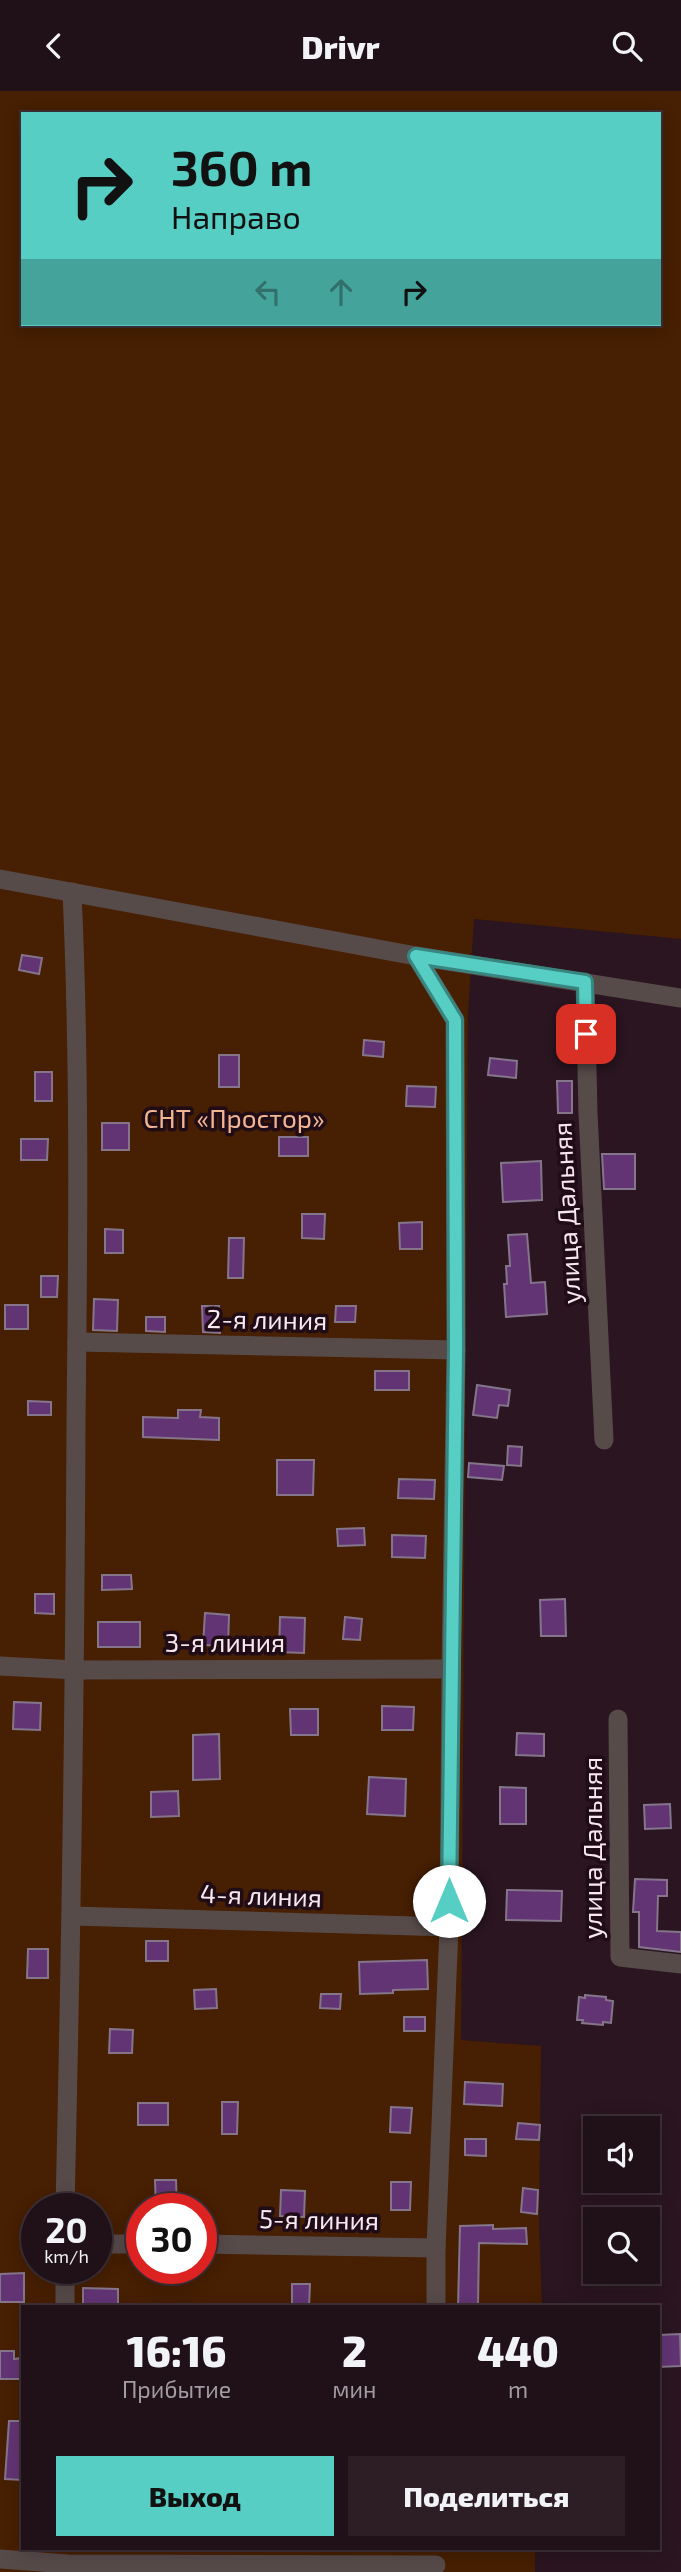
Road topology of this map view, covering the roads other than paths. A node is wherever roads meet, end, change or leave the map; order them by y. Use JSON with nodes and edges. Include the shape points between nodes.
{"nodes":[{"id":1,"x":0,"y":879,"type":"edge"},
{"id":2,"x":72,"y":892,"type":"junction"},
{"id":3,"x":416,"y":956,"type":"junction"},
{"id":4,"x":585,"y":982,"type":"junction"},
{"id":5,"x":681,"y":998,"type":"edge"},
{"id":6,"x":77,"y":1342,"type":"junction"},
{"id":7,"x":456,"y":1350,"type":"junction"},
{"id":8,"x":604,"y":1440,"type":"dead end"},
{"id":9,"x":0,"y":1666,"type":"edge"},
{"id":10,"x":451,"y":1669,"type":"junction"},
{"id":11,"x":75,"y":1670,"type":"junction"},
{"id":12,"x":618,"y":1719,"type":"dead end"},
{"id":13,"x":72,"y":1916,"type":"junction"},
{"id":14,"x":449,"y":1927,"type":"junction"},
{"id":15,"x":681,"y":1964,"type":"edge"},
{"id":16,"x":65,"y":2193,"type":"edge"},
{"id":17,"x":217,"y":2244,"type":"edge"},
{"id":18,"x":436,"y":2248,"type":"junction"},
{"id":19,"x":65,"y":2284,"type":"edge"},
{"id":20,"x":65,"y":2305,"type":"edge"},
{"id":21,"x":436,"y":2305,"type":"edge"},
{"id":22,"x":68,"y":2556,"type":"edge"},
{"id":23,"x":0,"y":2559,"type":"edge"},
{"id":24,"x":436,"y":2562,"type":"edge"}],
"edges":[{"from":1,"to":2,"type":"street"},
{"from":2,"to":3,"type":"street"},
{"from":2,"to":6,"type":"street"},
{"from":3,"to":4,"type":"street"},
{"from":3,"to":7,"type":"street","via":[[455,1020]]},
{"from":4,"to":5,"type":"street"},
{"from":4,"to":8,"type":"street","name":"улица Дальняя"},
{"from":6,"to":7,"type":"street","name":"2-я линия"},
{"from":6,"to":11,"type":"street"},
{"from":7,"to":10,"type":"street"},
{"from":9,"to":11,"type":"street","name":"3-я линия"},
{"from":10,"to":11,"type":"street","name":"3-я линия"},
{"from":10,"to":14,"type":"street"},
{"from":11,"to":13,"type":"street"},
{"from":12,"to":15,"type":"street","name":"улица Дальняя","via":[[620,1957]]},
{"from":13,"to":14,"type":"street","name":"4-я линия"},
{"from":13,"to":16,"type":"street"},
{"from":14,"to":18,"type":"street"},
{"from":17,"to":18,"type":"street","name":"5-я линия"},
{"from":18,"to":21,"type":"street"},
{"from":19,"to":20,"type":"street"},
{"from":22,"to":23,"type":"street"},
{"from":22,"to":24,"type":"street"}]}
